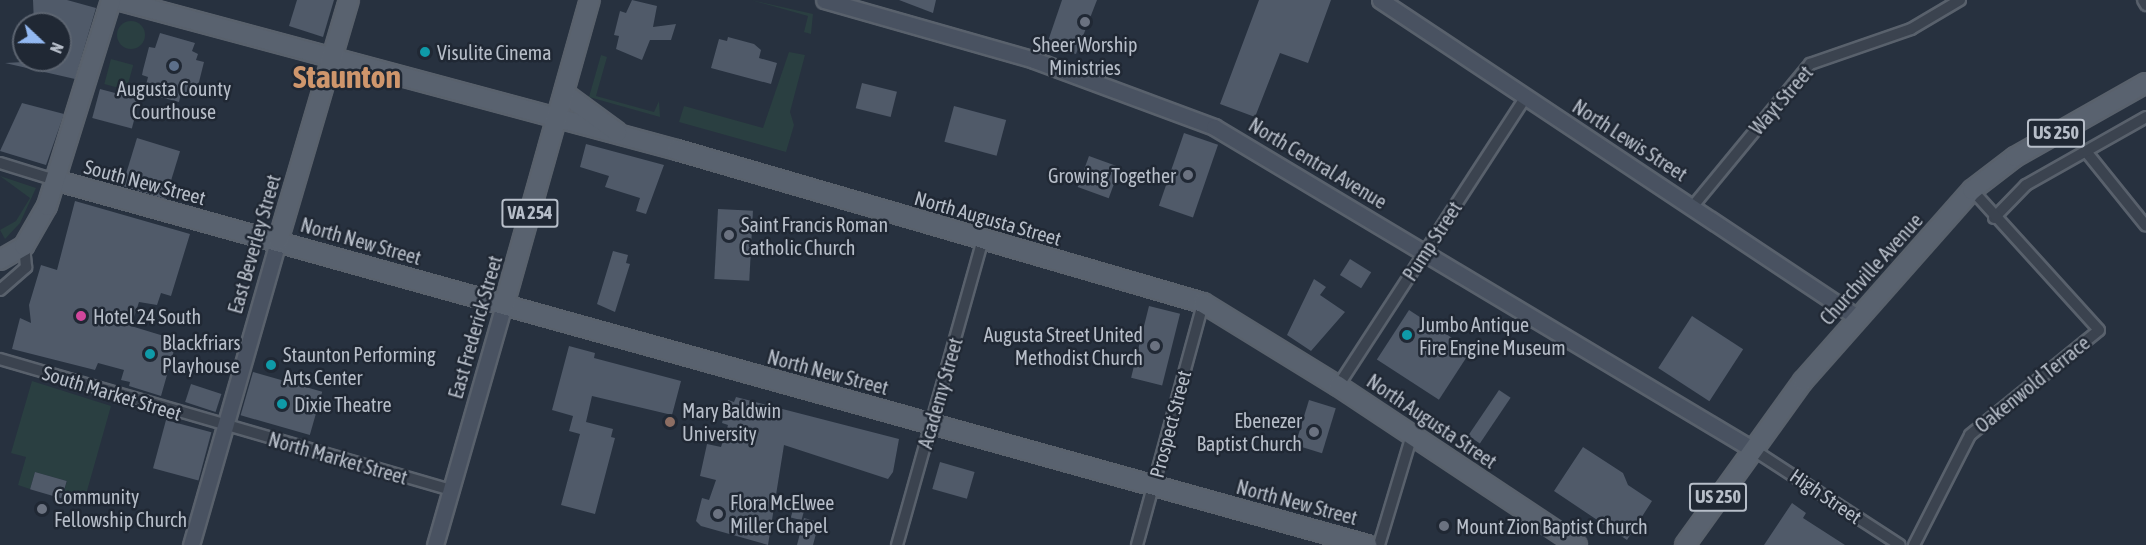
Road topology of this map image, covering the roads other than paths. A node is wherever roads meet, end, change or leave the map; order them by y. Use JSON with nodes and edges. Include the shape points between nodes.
{"nodes":[{"id":1,"x":111,"y":0,"type":"edge"},
{"id":2,"x":117,"y":0,"type":"edge"},
{"id":3,"x":349,"y":0,"type":"edge"},
{"id":4,"x":590,"y":0,"type":"edge"},
{"id":5,"x":1380,"y":0,"type":"edge"},
{"id":6,"x":1960,"y":0,"type":"edge"},
{"id":7,"x":2143,"y":0,"type":"edge"},
{"id":8,"x":828,"y":1,"type":"edge"},
{"id":9,"x":2146,"y":5,"type":"edge"},
{"id":10,"x":330,"y":60,"type":"junction"},
{"id":11,"x":2146,"y":83,"type":"edge"},
{"id":12,"x":564,"y":93,"type":"junction"},
{"id":13,"x":1526,"y":97,"type":"junction"},
{"id":14,"x":2146,"y":117,"type":"edge"},
{"id":15,"x":557,"y":122,"type":"junction"},
{"id":16,"x":621,"y":135,"type":"junction"},
{"id":17,"x":2088,"y":153,"type":"junction"},
{"id":18,"x":0,"y":163,"type":"edge"},
{"id":19,"x":58,"y":181,"type":"junction"},
{"id":20,"x":1972,"y":190,"type":"junction"},
{"id":21,"x":1693,"y":206,"type":"junction"},
{"id":22,"x":1994,"y":218,"type":"junction"},
{"id":23,"x":2146,"y":226,"type":"edge"},
{"id":24,"x":983,"y":240,"type":"junction"},
{"id":25,"x":278,"y":241,"type":"junction"},
{"id":26,"x":24,"y":246,"type":"junction"},
{"id":27,"x":1425,"y":253,"type":"junction"},
{"id":28,"x":0,"y":260,"type":"edge"},
{"id":29,"x":0,"y":290,"type":"edge"},
{"id":30,"x":1203,"y":303,"type":"junction"},
{"id":31,"x":504,"y":305,"type":"junction"},
{"id":32,"x":1857,"y":317,"type":"junction"},
{"id":33,"x":0,"y":359,"type":"edge"},
{"id":34,"x":1338,"y":386,"type":"junction"},
{"id":35,"x":931,"y":424,"type":"junction"},
{"id":36,"x":225,"y":426,"type":"junction"},
{"id":37,"x":1412,"y":435,"type":"junction"},
{"id":38,"x":1752,"y":449,"type":"junction"},
{"id":39,"x":1153,"y":486,"type":"junction"},
{"id":40,"x":452,"y":490,"type":"junction"},
{"id":41,"x":191,"y":545,"type":"edge"},
{"id":42,"x":435,"y":545,"type":"edge"},
{"id":43,"x":897,"y":545,"type":"edge"},
{"id":44,"x":1137,"y":545,"type":"edge"},
{"id":45,"x":1368,"y":545,"type":"edge"},
{"id":46,"x":1379,"y":545,"type":"edge"},
{"id":47,"x":1577,"y":545,"type":"edge"},
{"id":48,"x":1685,"y":545,"type":"edge"},
{"id":49,"x":1900,"y":545,"type":"edge"},
{"id":50,"x":1914,"y":545,"type":"edge"}],
"edges":[{"from":1,"to":19,"type":"main road"},
{"from":2,"to":10,"type":"main road","name":"North Augusta Street"},
{"from":3,"to":10,"type":"main road","name":"East Beverley Street"},
{"from":4,"to":12,"type":"main road","number":"VA 254"},
{"from":5,"to":13,"type":"street","name":"North Lewis Street"},
{"from":6,"to":21,"type":"street","name":"Wayt Street","via":[[1911,29],[1810,64]]},
{"from":7,"to":9,"type":"street"},
{"from":8,"to":27,"type":"street","name":"North Central Avenue","via":[[1034,60],[1203,122],[1248,144]]},
{"from":10,"to":15,"type":"main road","name":"North Augusta Street"},
{"from":10,"to":25,"type":"main road","name":"East Beverley Street"},
{"from":11,"to":20,"type":"main road","name":"Churchville Avenue","number":"US 250","via":[[2015,157]]},
{"from":12,"to":15,"type":"main road","number":"VA 254"},
{"from":12,"to":16,"type":"main road"},
{"from":13,"to":21,"type":"street","name":"North Lewis Street"},
{"from":13,"to":27,"type":"street","name":"Pump Street"},
{"from":14,"to":17,"type":"street"},
{"from":15,"to":16,"type":"main road","name":"North Augusta Street"},
{"from":15,"to":31,"type":"main road","name":"East Frederick Street","number":"VA 254"},
{"from":16,"to":24,"type":"main road","name":"North Augusta Street"},
{"from":17,"to":22,"type":"street","via":[[2026,185]]},
{"from":17,"to":23,"type":"street"},
{"from":18,"to":19,"type":"street","name":"South New Street"},
{"from":19,"to":25,"type":"main road","name":"South New Street"},
{"from":19,"to":26,"type":"main road"},
{"from":20,"to":22,"type":"street","name":"Oakenwold Terrace"},
{"from":20,"to":32,"type":"main road","name":"Churchville Avenue","number":"US 250"},
{"from":21,"to":32,"type":"street","name":"North Lewis Street"},
{"from":22,"to":50,"type":"street","name":"Oakenwold Terrace","via":[[2099,330],[1970,435]]},
{"from":24,"to":30,"type":"main road","name":"North Augusta Street"},
{"from":24,"to":35,"type":"street","name":"Academy Street"},
{"from":25,"to":31,"type":"main road","name":"North New Street"},
{"from":25,"to":36,"type":"street","name":"East Beverley Street"},
{"from":26,"to":28,"type":"main road"},
{"from":26,"to":29,"type":"street","via":[[26,267]]},
{"from":27,"to":34,"type":"street","name":"Pump Street"},
{"from":27,"to":38,"type":"street","name":"North Central Avenue"},
{"from":30,"to":34,"type":"main road","name":"North Augusta Street"},
{"from":30,"to":39,"type":"street","name":"Prospect Street"},
{"from":31,"to":35,"type":"main road","name":"North New Street"},
{"from":31,"to":40,"type":"street","name":"East Frederick Street","number":"VA 254"},
{"from":32,"to":38,"type":"main road","name":"Churchville Avenue","number":"US 250"},
{"from":33,"to":36,"type":"street","name":"South Market Street"},
{"from":34,"to":37,"type":"main road","name":"North Augusta Street"},
{"from":35,"to":39,"type":"main road","name":"North New Street"},
{"from":35,"to":43,"type":"street","name":"Academy Street"},
{"from":36,"to":40,"type":"street","name":"North Market Street"},
{"from":36,"to":41,"type":"street","name":"East Beverley Street"},
{"from":37,"to":46,"type":"street"},
{"from":37,"to":47,"type":"main road","name":"North Augusta Street"},
{"from":38,"to":48,"type":"main road","name":"Churchville Avenue","number":"US 250"},
{"from":38,"to":49,"type":"street","name":"High Street"},
{"from":39,"to":44,"type":"street","name":"Prospect Street"},
{"from":39,"to":45,"type":"main road","name":"North New Street"},
{"from":40,"to":42,"type":"street","name":"East Frederick Street","number":"VA 254"}]}
